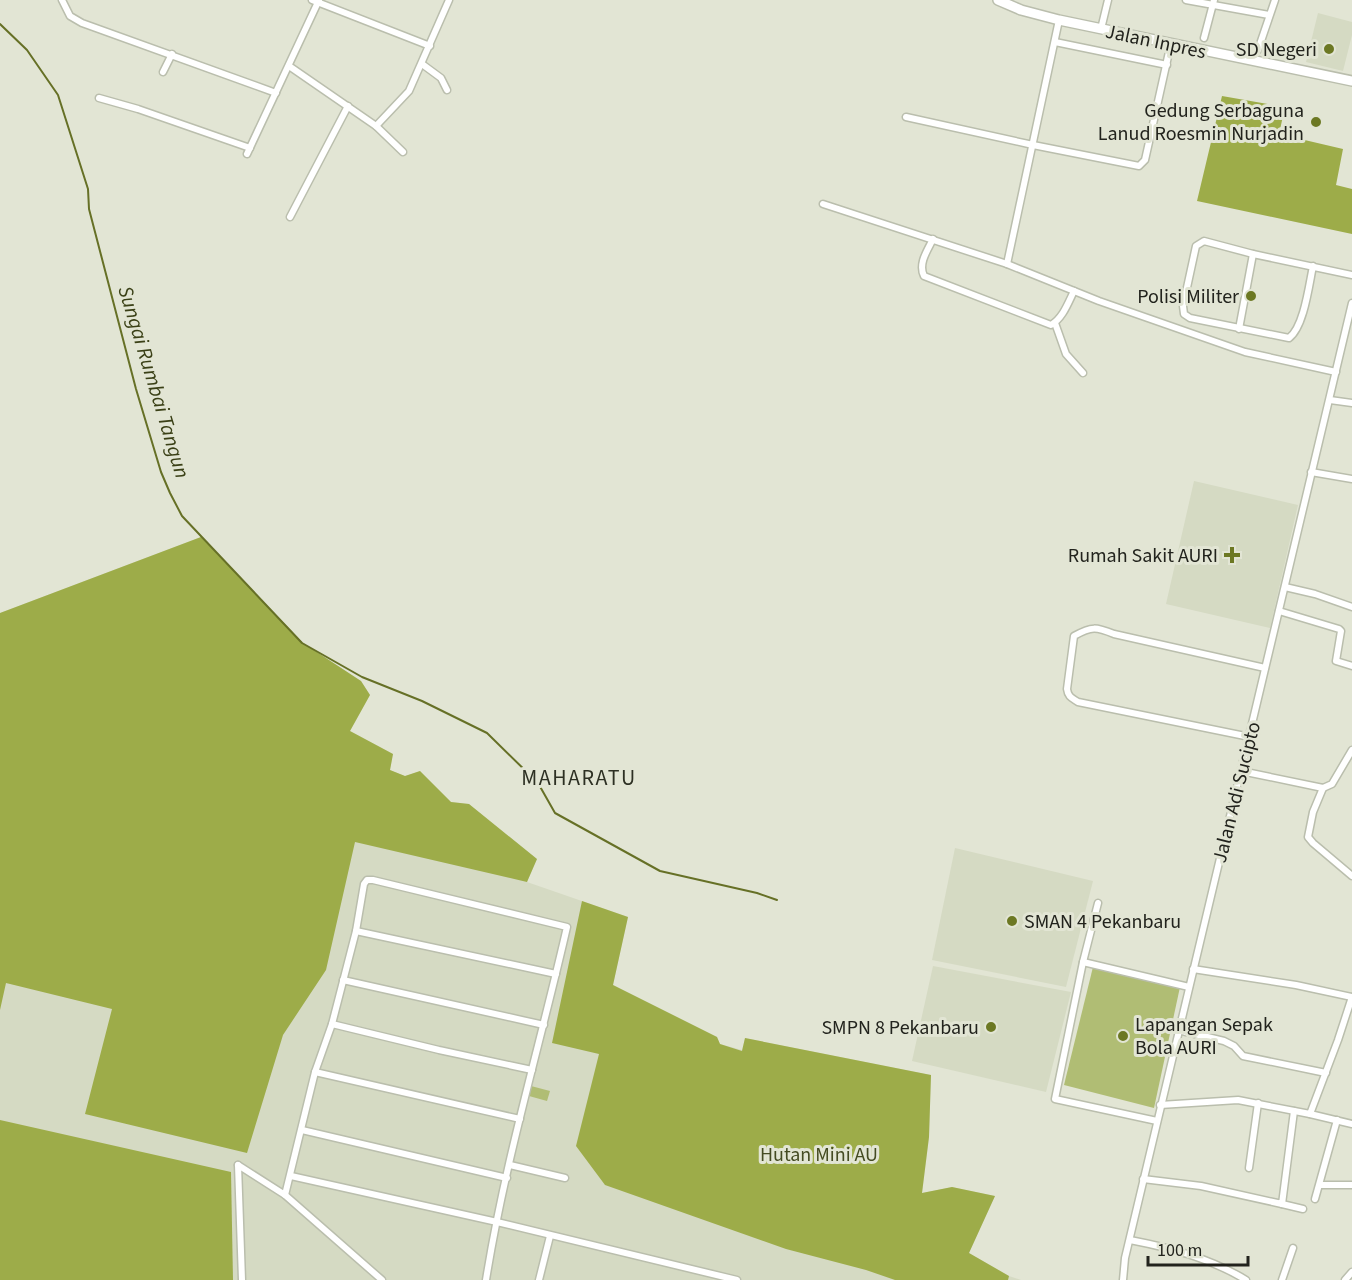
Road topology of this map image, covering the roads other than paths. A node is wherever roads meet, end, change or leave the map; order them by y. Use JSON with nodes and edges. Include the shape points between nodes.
{"nodes":[{"id":1,"x":62,"y":0,"type":"edge"},
{"id":2,"x":448,"y":0,"type":"edge"},
{"id":3,"x":998,"y":0,"type":"edge"},
{"id":4,"x":1108,"y":0,"type":"edge"},
{"id":5,"x":1186,"y":0,"type":"edge"},
{"id":6,"x":1275,"y":0,"type":"edge"},
{"id":7,"x":316,"y":1,"type":"edge"},
{"id":8,"x":1213,"y":3,"type":"edge"},
{"id":9,"x":1269,"y":15,"type":"junction"},
{"id":10,"x":1059,"y":20,"type":"junction"},
{"id":11,"x":1101,"y":29,"type":"junction"},
{"id":12,"x":1204,"y":38,"type":"dead end"},
{"id":13,"x":1055,"y":42,"type":"junction"},
{"id":14,"x":1171,"y":43,"type":"junction"},
{"id":15,"x":430,"y":46,"type":"junction"},
{"id":16,"x":1258,"y":50,"type":"dead end"},
{"id":17,"x":172,"y":54,"type":"junction"},
{"id":18,"x":422,"y":64,"type":"junction"},
{"id":19,"x":1167,"y":65,"type":"junction"},
{"id":20,"x":289,"y":66,"type":"junction"},
{"id":21,"x":163,"y":72,"type":"dead end"},
{"id":22,"x":1352,"y":81,"type":"edge"},
{"id":23,"x":447,"y":90,"type":"dead end"},
{"id":24,"x":276,"y":93,"type":"junction"},
{"id":25,"x":99,"y":98,"type":"dead end"},
{"id":26,"x":348,"y":106,"type":"junction"},
{"id":27,"x":906,"y":117,"type":"dead end"},
{"id":28,"x":376,"y":126,"type":"junction"},
{"id":29,"x":1033,"y":146,"type":"junction"},
{"id":30,"x":403,"y":152,"type":"dead end"},
{"id":31,"x":823,"y":204,"type":"dead end"},
{"id":32,"x":290,"y":217,"type":"dead end"},
{"id":33,"x":933,"y":239,"type":"junction"},
{"id":34,"x":1253,"y":254,"type":"junction"},
{"id":35,"x":1007,"y":264,"type":"junction"},
{"id":36,"x":1313,"y":266,"type":"junction"},
{"id":37,"x":1352,"y":274,"type":"edge"},
{"id":38,"x":1074,"y":291,"type":"junction"},
{"id":39,"x":1352,"y":303,"type":"edge"},
{"id":40,"x":1351,"y":312,"type":"edge"},
{"id":41,"x":1055,"y":322,"type":"junction"},
{"id":42,"x":1239,"y":329,"type":"junction"},
{"id":43,"x":1336,"y":372,"type":"junction"},
{"id":44,"x":1083,"y":373,"type":"dead end"},
{"id":45,"x":1330,"y":400,"type":"junction"},
{"id":46,"x":1352,"y":403,"type":"edge"},
{"id":47,"x":1311,"y":472,"type":"junction"},
{"id":48,"x":1352,"y":479,"type":"edge"},
{"id":49,"x":1285,"y":587,"type":"junction"},
{"id":50,"x":1352,"y":607,"type":"edge"},
{"id":51,"x":1279,"y":611,"type":"junction"},
{"id":52,"x":1352,"y":666,"type":"edge"},
{"id":53,"x":1265,"y":668,"type":"junction"},
{"id":54,"x":1250,"y":738,"type":"junction"},
{"id":55,"x":1352,"y":750,"type":"edge"},
{"id":56,"x":1241,"y":771,"type":"junction"},
{"id":57,"x":1323,"y":788,"type":"junction"},
{"id":58,"x":1352,"y":876,"type":"edge"},
{"id":59,"x":1098,"y":903,"type":"dead end"},
{"id":60,"x":356,"y":930,"type":"junction"},
{"id":61,"x":1083,"y":962,"type":"junction"},
{"id":62,"x":1194,"y":969,"type":"junction"},
{"id":63,"x":556,"y":974,"type":"junction"},
{"id":64,"x":343,"y":980,"type":"junction"},
{"id":65,"x":1189,"y":987,"type":"junction"},
{"id":66,"x":1352,"y":997,"type":"edge"},
{"id":67,"x":332,"y":1024,"type":"junction"},
{"id":68,"x":544,"y":1025,"type":"junction"},
{"id":69,"x":1178,"y":1030,"type":"junction"},
{"id":70,"x":532,"y":1070,"type":"junction"},
{"id":71,"x":315,"y":1072,"type":"junction"},
{"id":72,"x":1326,"y":1073,"type":"junction"},
{"id":73,"x":1258,"y":1103,"type":"junction"},
{"id":74,"x":1160,"y":1105,"type":"junction"},
{"id":75,"x":1294,"y":1111,"type":"junction"},
{"id":76,"x":1310,"y":1113,"type":"junction"},
{"id":77,"x":520,"y":1119,"type":"junction"},
{"id":78,"x":1337,"y":1120,"type":"junction"},
{"id":79,"x":1157,"y":1121,"type":"junction"},
{"id":80,"x":1352,"y":1124,"type":"edge"},
{"id":81,"x":302,"y":1130,"type":"junction"},
{"id":82,"x":510,"y":1165,"type":"junction"},
{"id":83,"x":1249,"y":1168,"type":"dead end"},
{"id":84,"x":291,"y":1176,"type":"junction"},
{"id":85,"x":507,"y":1178,"type":"junction"},
{"id":86,"x":565,"y":1178,"type":"dead end"},
{"id":87,"x":1143,"y":1179,"type":"junction"},
{"id":88,"x":1320,"y":1185,"type":"junction"},
{"id":89,"x":1352,"y":1185,"type":"edge"},
{"id":90,"x":285,"y":1195,"type":"junction"},
{"id":91,"x":1315,"y":1199,"type":"dead end"},
{"id":92,"x":1282,"y":1204,"type":"junction"},
{"id":93,"x":1303,"y":1209,"type":"dead end"},
{"id":94,"x":497,"y":1222,"type":"junction"},
{"id":95,"x":550,"y":1236,"type":"junction"},
{"id":96,"x":1130,"y":1239,"type":"junction"},
{"id":97,"x":1293,"y":1248,"type":"dead end"},
{"id":98,"x":1352,"y":1272,"type":"edge"},
{"id":99,"x":1122,"y":1278,"type":"edge"},
{"id":100,"x":242,"y":1280,"type":"edge"},
{"id":101,"x":382,"y":1280,"type":"edge"},
{"id":102,"x":486,"y":1280,"type":"edge"},
{"id":103,"x":540,"y":1280,"type":"edge"},
{"id":104,"x":737,"y":1280,"type":"edge"},
{"id":105,"x":1246,"y":1280,"type":"edge"},
{"id":106,"x":1282,"y":1280,"type":"edge"},
{"id":107,"x":1345,"y":1280,"type":"edge"}],
"edges":[{"from":1,"to":17,"type":"street","via":[[70,16],[82,23]]},
{"from":2,"to":15,"type":"street"},
{"from":3,"to":10,"type":"main road","name":"Jalan Inpres"},
{"from":4,"to":11,"type":"street"},
{"from":5,"to":8,"type":"street"},
{"from":6,"to":9,"type":"street"},
{"from":7,"to":15,"type":"street"},
{"from":7,"to":20,"type":"street"},
{"from":8,"to":9,"type":"street"},
{"from":8,"to":12,"type":"street"},
{"from":9,"to":16,"type":"street"},
{"from":10,"to":11,"type":"main road","name":"Jalan Inpres"},
{"from":10,"to":13,"type":"street"},
{"from":11,"to":14,"type":"main road","name":"Jalan Inpres"},
{"from":13,"to":19,"type":"street"},
{"from":13,"to":29,"type":"street"},
{"from":14,"to":19,"type":"street"},
{"from":14,"to":22,"type":"main road","name":"Jalan Inpres"},
{"from":15,"to":18,"type":"street"},
{"from":17,"to":21,"type":"street"},
{"from":17,"to":24,"type":"street"},
{"from":18,"to":23,"type":"street","via":[[441,78]]},
{"from":18,"to":28,"type":"street","via":[[409,91]]},
{"from":19,"to":29,"type":"street","via":[[1142,165]]},
{"from":20,"to":24,"type":"street"},
{"from":20,"to":26,"type":"street"},
{"from":24,"to":25,"type":"street","via":[[249,151],[148,112]]},
{"from":26,"to":28,"type":"street"},
{"from":26,"to":32,"type":"street"},
{"from":27,"to":29,"type":"street"},
{"from":28,"to":30,"type":"street"},
{"from":29,"to":35,"type":"street"},
{"from":31,"to":33,"type":"street"},
{"from":33,"to":35,"type":"street"},
{"from":33,"to":41,"type":"street","via":[[923,259],[924,276],[1051,325]]},
{"from":34,"to":36,"type":"street"},
{"from":34,"to":42,"type":"street"},
{"from":34,"to":42,"type":"street","via":[[1211,241],[1197,243],[1183,306],[1184,314],[1190,318]]},
{"from":35,"to":38,"type":"street"},
{"from":36,"to":37,"type":"street"},
{"from":36,"to":42,"type":"street","via":[[1296,333],[1290,338]]},
{"from":38,"to":41,"type":"street"},
{"from":38,"to":43,"type":"street","via":[[1245,352]]},
{"from":39,"to":40,"type":"street","name":"Jalan Adi Sucipto"},
{"from":40,"to":43,"type":"street","name":"Jalan Adi Sucipto"},
{"from":41,"to":44,"type":"street","via":[[1063,347]]},
{"from":43,"to":45,"type":"street","name":"Jalan Adi Sucipto"},
{"from":45,"to":46,"type":"street"},
{"from":45,"to":47,"type":"street","name":"Jalan Adi Sucipto"},
{"from":47,"to":48,"type":"street"},
{"from":47,"to":49,"type":"street","name":"Jalan Adi Sucipto"},
{"from":49,"to":50,"type":"street"},
{"from":49,"to":51,"type":"street","name":"Jalan Adi Sucipto"},
{"from":51,"to":52,"type":"street","via":[[1339,629],[1336,661]]},
{"from":51,"to":53,"type":"street","name":"Jalan Adi Sucipto"},
{"from":53,"to":54,"type":"street","name":"Jalan Adi Sucipto"},
{"from":53,"to":54,"type":"street","via":[[1098,628],[1074,636],[1067,689],[1071,698]]},
{"from":54,"to":56,"type":"street","name":"Jalan Adi Sucipto"},
{"from":55,"to":57,"type":"street","via":[[1332,784]]},
{"from":56,"to":57,"type":"street"},
{"from":56,"to":62,"type":"street","name":"Jalan Adi Sucipto"},
{"from":57,"to":58,"type":"street","via":[[1308,837]]},
{"from":59,"to":61,"type":"street"},
{"from":60,"to":63,"type":"street"},
{"from":60,"to":63,"type":"street","via":[[364,884],[373,880],[567,927]]},
{"from":60,"to":64,"type":"street"},
{"from":61,"to":65,"type":"street"},
{"from":61,"to":79,"type":"street","via":[[1055,1099]]},
{"from":62,"to":65,"type":"street","name":"Jalan Adi Sucipto"},
{"from":62,"to":66,"type":"street"},
{"from":63,"to":68,"type":"street"},
{"from":64,"to":67,"type":"street"},
{"from":64,"to":68,"type":"street"},
{"from":65,"to":69,"type":"street","name":"Jalan Adi Sucipto"},
{"from":66,"to":72,"type":"street"},
{"from":67,"to":70,"type":"street"},
{"from":67,"to":71,"type":"street"},
{"from":68,"to":70,"type":"street"},
{"from":69,"to":72,"type":"street","via":[[1224,1041],[1243,1056]]},
{"from":69,"to":74,"type":"street","name":"Jalan Adi Sucipto"},
{"from":70,"to":77,"type":"street"},
{"from":71,"to":77,"type":"street"},
{"from":71,"to":81,"type":"street"},
{"from":72,"to":76,"type":"street"},
{"from":73,"to":74,"type":"street","via":[[1224,1100]]},
{"from":73,"to":75,"type":"street"},
{"from":73,"to":83,"type":"street"},
{"from":74,"to":79,"type":"street","name":"Jalan Adi Sucipto"},
{"from":75,"to":76,"type":"street"},
{"from":75,"to":92,"type":"street"},
{"from":76,"to":78,"type":"street"},
{"from":77,"to":82,"type":"street"},
{"from":78,"to":80,"type":"street"},
{"from":78,"to":88,"type":"street"},
{"from":79,"to":87,"type":"street","name":"Jalan Adi Sucipto"},
{"from":81,"to":84,"type":"street"},
{"from":81,"to":85,"type":"street"},
{"from":82,"to":85,"type":"street"},
{"from":82,"to":86,"type":"street"},
{"from":84,"to":90,"type":"street"},
{"from":84,"to":94,"type":"street"},
{"from":85,"to":94,"type":"street"},
{"from":87,"to":92,"type":"street","via":[[1201,1186]]},
{"from":87,"to":96,"type":"street","name":"Jalan Adi Sucipto"},
{"from":88,"to":89,"type":"street"},
{"from":88,"to":91,"type":"street"},
{"from":90,"to":100,"type":"street","via":[[238,1165]]},
{"from":90,"to":101,"type":"street"},
{"from":92,"to":93,"type":"street"},
{"from":94,"to":95,"type":"street"},
{"from":94,"to":102,"type":"street"},
{"from":95,"to":103,"type":"street"},
{"from":95,"to":104,"type":"street"},
{"from":96,"to":99,"type":"street","name":"Jalan Adi Sucipto"},
{"from":96,"to":105,"type":"street","via":[[1175,1249]]},
{"from":97,"to":106,"type":"street"},
{"from":98,"to":107,"type":"street"}]}
